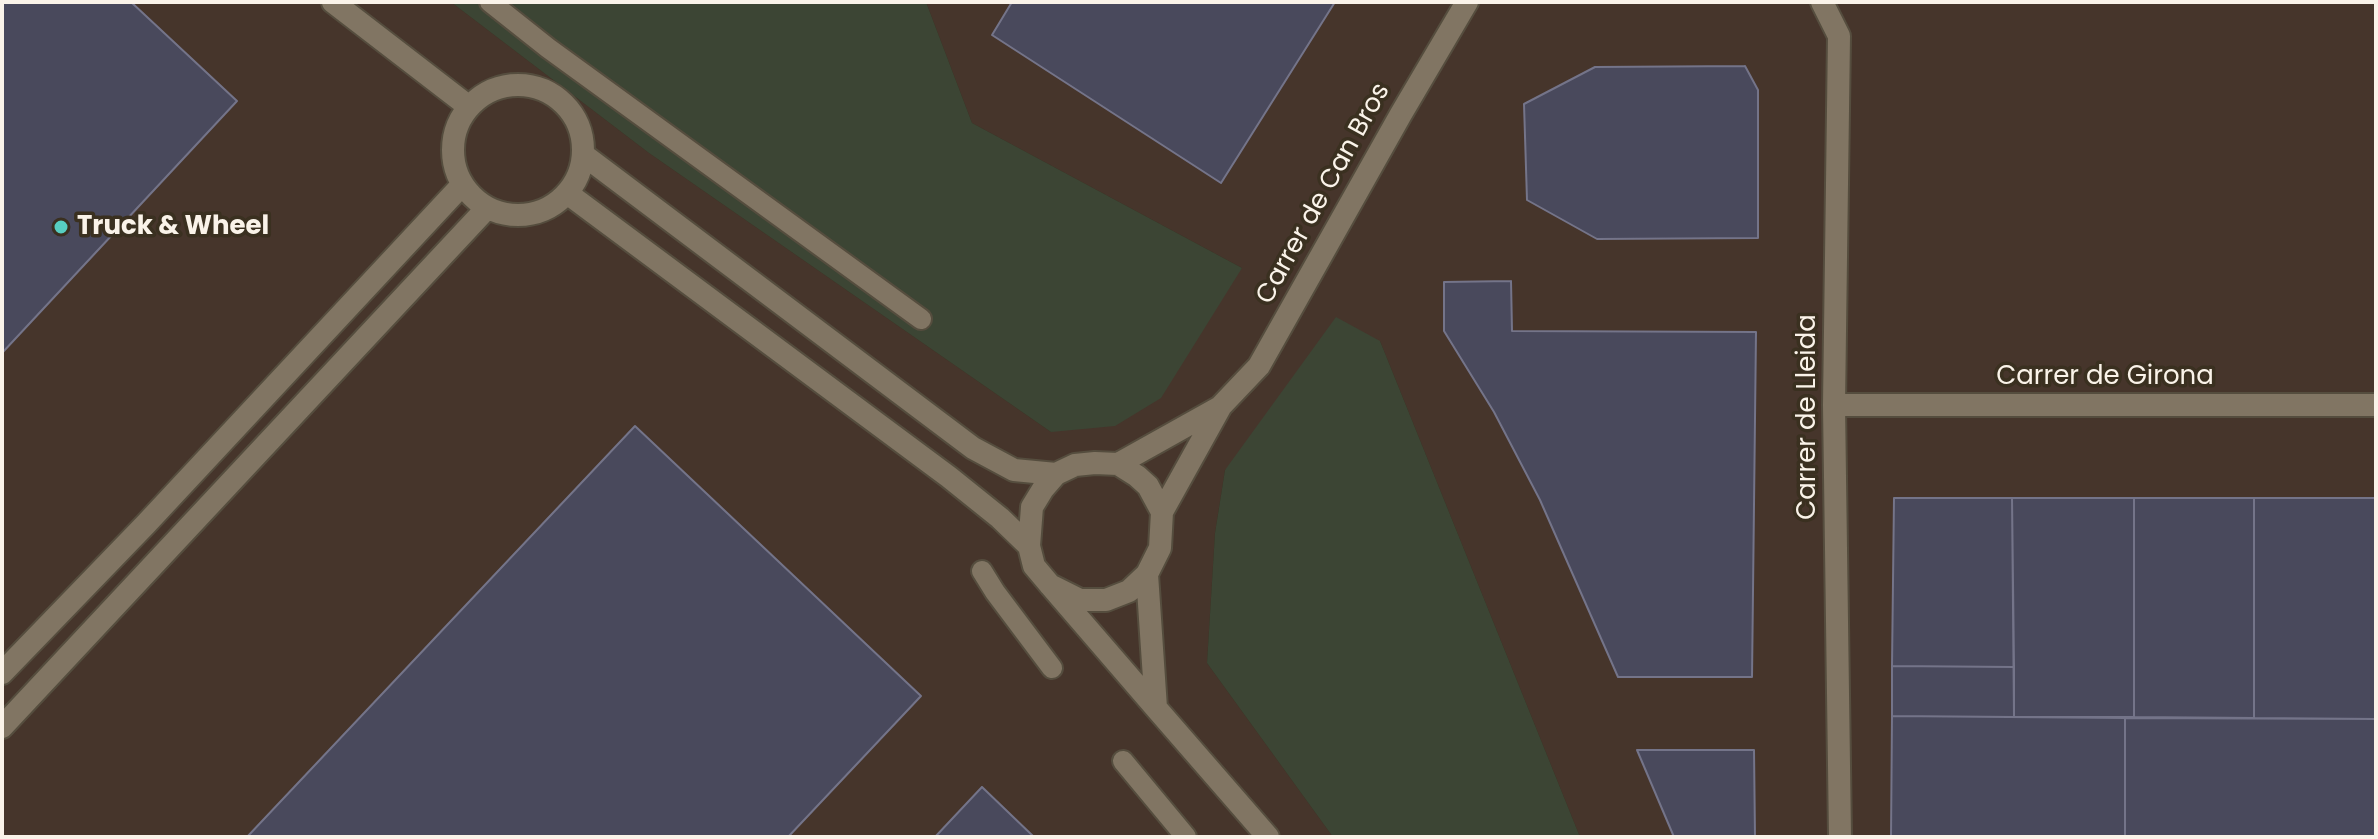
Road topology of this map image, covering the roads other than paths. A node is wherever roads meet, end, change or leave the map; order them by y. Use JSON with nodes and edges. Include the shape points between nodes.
{"nodes":[{"id":1,"x":333,"y":2,"type":"edge"},
{"id":2,"x":490,"y":2,"type":"edge"},
{"id":3,"x":1467,"y":2,"type":"edge"},
{"id":4,"x":1822,"y":2,"type":"edge"},
{"id":5,"x":468,"y":106,"type":"junction"},
{"id":6,"x":585,"y":156,"type":"junction"},
{"id":7,"x":462,"y":185,"type":"junction"},
{"id":8,"x":567,"y":193,"type":"junction"},
{"id":9,"x":487,"y":208,"type":"junction"},
{"id":10,"x":921,"y":319,"type":"dead end"},
{"id":11,"x":1834,"y":405,"type":"junction"},
{"id":12,"x":2376,"y":405,"type":"edge"},
{"id":13,"x":1221,"y":406,"type":"junction"},
{"id":14,"x":1118,"y":464,"type":"junction"},
{"id":15,"x":1056,"y":474,"type":"junction"},
{"id":16,"x":1162,"y":512,"type":"junction"},
{"id":17,"x":1029,"y":546,"type":"junction"},
{"id":18,"x":982,"y":571,"type":"dead end"},
{"id":19,"x":1147,"y":574,"type":"junction"},
{"id":20,"x":1050,"y":585,"type":"junction"},
{"id":21,"x":1052,"y":668,"type":"dead end"},
{"id":22,"x":2,"y":673,"type":"edge"},
{"id":23,"x":1156,"y":708,"type":"junction"},
{"id":24,"x":2,"y":727,"type":"edge"},
{"id":25,"x":1123,"y":761,"type":"dead end"},
{"id":26,"x":1186,"y":837,"type":"edge"},
{"id":27,"x":1268,"y":837,"type":"edge"},
{"id":28,"x":1840,"y":837,"type":"edge"}],
"edges":[{"from":1,"to":5,"type":"street"},
{"from":2,"to":10,"type":"lane"},
{"from":3,"to":13,"type":"street","name":"Carrer de Can Bros","via":[[1259,366]]},
{"from":4,"to":11,"type":"street","name":"Carrer de Lleida","via":[[1839,36]]},
{"from":5,"to":6,"type":"street","via":[[500,87],[538,88],[570,110]]},
{"from":5,"to":7,"type":"street","via":[[453,140],[452,158]]},
{"from":6,"to":8,"type":"street"},
{"from":6,"to":15,"type":"street","via":[[973,448],[1014,470]]},
{"from":7,"to":9,"type":"street"},
{"from":7,"to":22,"type":"street"},
{"from":8,"to":9,"type":"street","via":[[547,210],[529,215],[507,216]]},
{"from":8,"to":17,"type":"street","via":[[949,477]]},
{"from":9,"to":24,"type":"street"},
{"from":11,"to":12,"type":"street","name":"Carrer de Girona"},
{"from":11,"to":28,"type":"street","name":"Carrer de Lleida"},
{"from":13,"to":14,"type":"street","name":"Carrer de Can Bros"},
{"from":13,"to":16,"type":"street","name":"Carrer de Can Bros"},
{"from":14,"to":15,"type":"street","via":[[1075,465]]},
{"from":14,"to":16,"type":"street","via":[[1148,486]]},
{"from":15,"to":17,"type":"street","via":[[1032,507]]},
{"from":16,"to":19,"type":"street","via":[[1160,548]]},
{"from":17,"to":20,"type":"street","via":[[1034,566]]},
{"from":18,"to":21,"type":"lane"},
{"from":19,"to":20,"type":"street","via":[[1129,591],[1106,600],[1080,600]]},
{"from":19,"to":23,"type":"street"},
{"from":20,"to":23,"type":"street"},
{"from":23,"to":27,"type":"street"},
{"from":25,"to":26,"type":"lane"}]}
